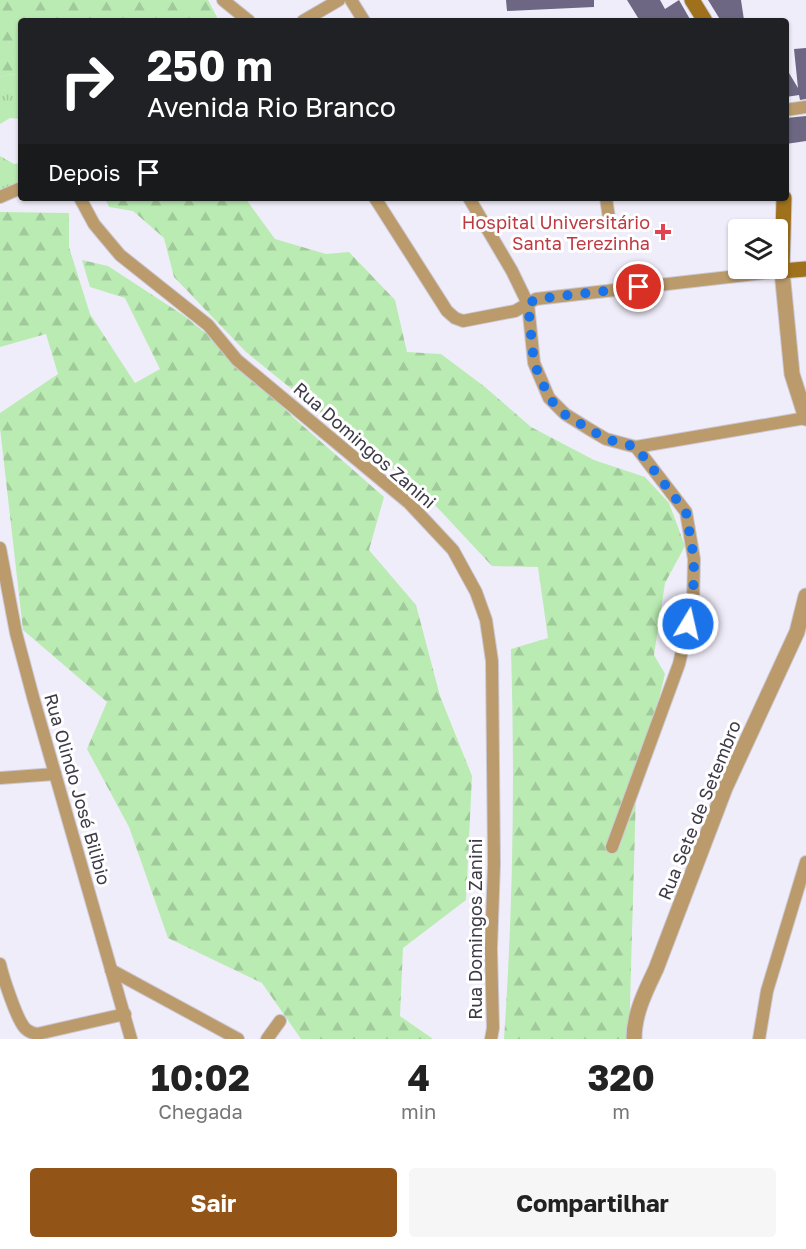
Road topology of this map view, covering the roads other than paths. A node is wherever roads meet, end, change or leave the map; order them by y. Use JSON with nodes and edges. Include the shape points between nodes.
{"nodes":[{"id":1,"x":223,"y":0,"type":"edge"},
{"id":2,"x":339,"y":0,"type":"edge"},
{"id":3,"x":351,"y":0,"type":"edge"},
{"id":4,"x":692,"y":0,"type":"edge"},
{"id":5,"x":245,"y":18,"type":"edge"},
{"id":6,"x":308,"y":18,"type":"edge"},
{"id":7,"x":362,"y":18,"type":"edge"},
{"id":8,"x":703,"y":18,"type":"edge"},
{"id":9,"x":806,"y":108,"type":"edge"},
{"id":10,"x":789,"y":110,"type":"edge"},
{"id":11,"x":18,"y":189,"type":"edge"},
{"id":12,"x":0,"y":197,"type":"edge"},
{"id":13,"x":82,"y":201,"type":"edge"},
{"id":14,"x":377,"y":201,"type":"edge"},
{"id":15,"x":471,"y":201,"type":"edge"},
{"id":16,"x":606,"y":201,"type":"edge"},
{"id":17,"x":784,"y":201,"type":"edge"},
{"id":18,"x":609,"y":218,"type":"dead end"},
{"id":19,"x":783,"y":219,"type":"edge"},
{"id":20,"x":806,"y":269,"type":"edge"},
{"id":21,"x":788,"y":270,"type":"edge"},
{"id":22,"x":728,"y":277,"type":"edge"},
{"id":23,"x":783,"y":279,"type":"edge"},
{"id":24,"x":528,"y":304,"type":"junction"},
{"id":25,"x":806,"y":418,"type":"edge"},
{"id":26,"x":636,"y":447,"type":"junction"},
{"id":27,"x":0,"y":548,"type":"edge"},
{"id":28,"x":806,"y":597,"type":"edge"},
{"id":29,"x":55,"y":774,"type":"junction"},
{"id":30,"x":0,"y":778,"type":"edge"},
{"id":31,"x":612,"y":847,"type":"dead end"},
{"id":32,"x":806,"y":862,"type":"edge"},
{"id":33,"x":0,"y":964,"type":"edge"},
{"id":34,"x":111,"y":970,"type":"junction"},
{"id":35,"x":124,"y":1014,"type":"junction"},
{"id":36,"x":279,"y":1020,"type":"dead end"},
{"id":37,"x":131,"y":1039,"type":"edge"},
{"id":38,"x":238,"y":1039,"type":"edge"},
{"id":39,"x":267,"y":1039,"type":"edge"},
{"id":40,"x":491,"y":1039,"type":"edge"},
{"id":41,"x":634,"y":1039,"type":"edge"},
{"id":42,"x":759,"y":1039,"type":"edge"}],
"edges":[{"from":1,"to":5,"type":"street"},
{"from":2,"to":6,"type":"street"},
{"from":3,"to":7,"type":"street"},
{"from":4,"to":8,"type":"main road"},
{"from":9,"to":10,"type":"street"},
{"from":11,"to":12,"type":"street"},
{"from":13,"to":40,"type":"street","name":"Rua Domingos Zanini","via":[[94,224],[120,255],[208,325],[237,360],[409,503],[453,550],[476,592],[486,620],[492,661]]},
{"from":14,"to":24,"type":"street","via":[[455,318],[463,321],[515,311]]},
{"from":15,"to":24,"type":"street"},
{"from":16,"to":18,"type":"street"},
{"from":17,"to":19,"type":"main road"},
{"from":20,"to":21,"type":"main road"},
{"from":22,"to":24,"type":"street","via":[[536,299]]},
{"from":23,"to":25,"type":"street","via":[[792,374]]},
{"from":24,"to":26,"type":"street","via":[[534,363],[549,398],[564,414],[606,439]]},
{"from":25,"to":26,"type":"street"},
{"from":26,"to":31,"type":"street","via":[[686,512],[694,559],[693,603],[679,664]]},
{"from":27,"to":29,"type":"street","name":"Rua Olindo José Bilibio","via":[[16,633]]},
{"from":28,"to":41,"type":"street","name":"Rua Sete de Setembro","via":[[797,632],[725,788],[645,992],[634,1023]]},
{"from":29,"to":30,"type":"street"},
{"from":29,"to":34,"type":"street","name":"Rua Olindo José Bilibio"},
{"from":32,"to":42,"type":"street","via":[[767,991]]},
{"from":33,"to":35,"type":"street","via":[[23,1027],[31,1032],[37,1034]]},
{"from":34,"to":35,"type":"street","name":"Rua Olindo José Bilibio"},
{"from":34,"to":38,"type":"street"},
{"from":35,"to":37,"type":"street","name":"Rua Olindo José Bilibio"},
{"from":36,"to":39,"type":"street"}]}
